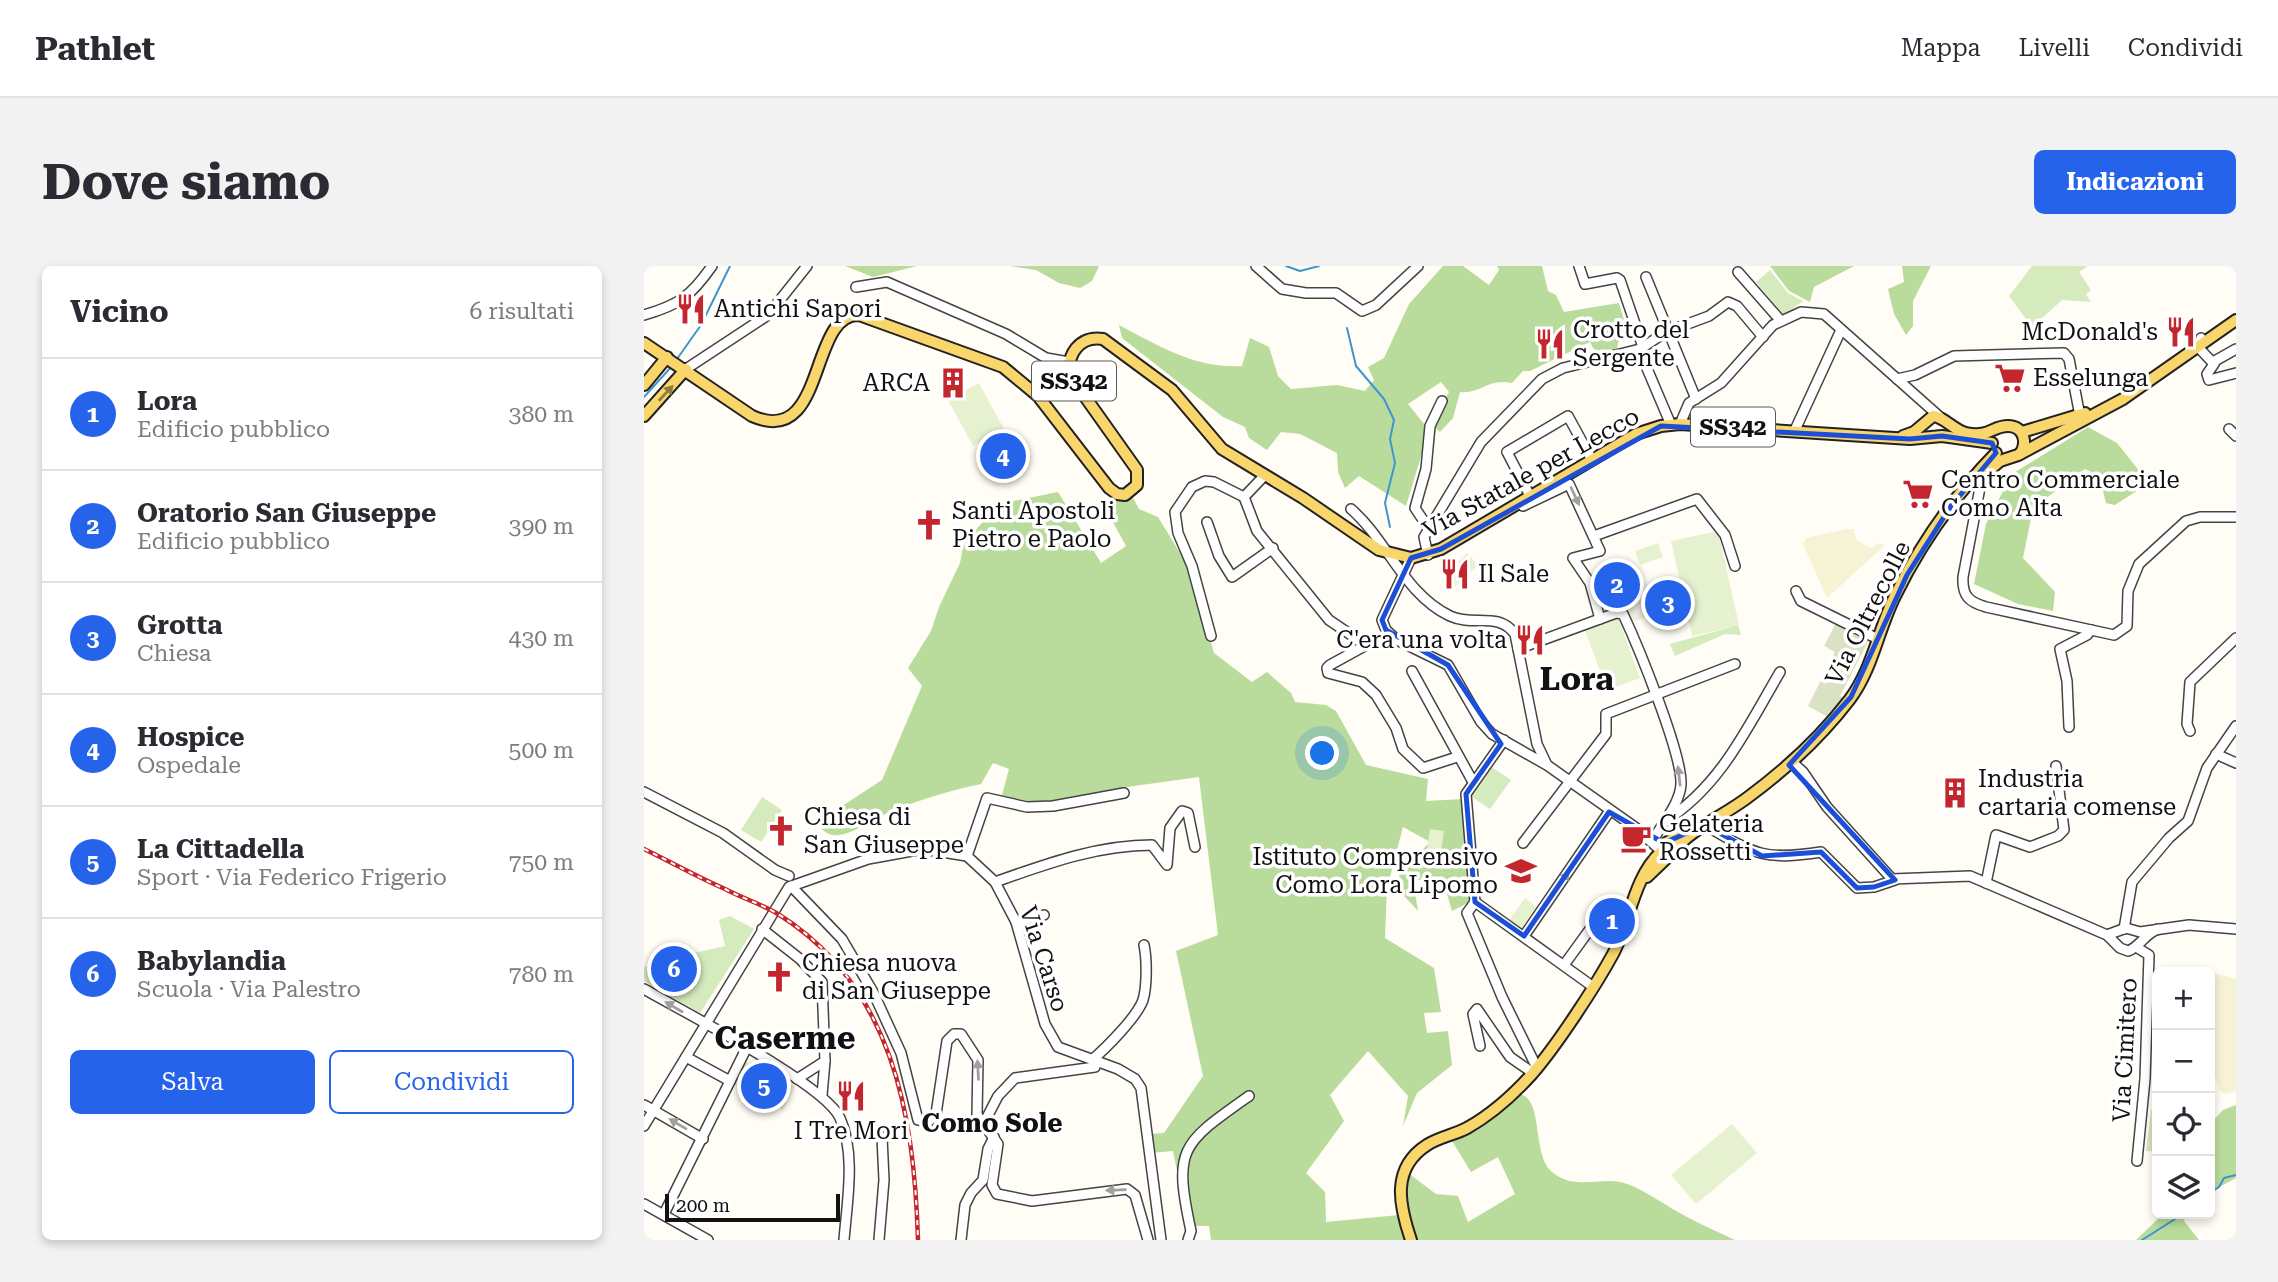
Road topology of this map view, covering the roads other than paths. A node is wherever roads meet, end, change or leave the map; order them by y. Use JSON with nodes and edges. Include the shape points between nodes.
{"nodes":[{"id":1,"x":712,"y":266,"type":"edge"},
{"id":2,"x":807,"y":266,"type":"edge"},
{"id":3,"x":1256,"y":266,"type":"edge"},
{"id":4,"x":1418,"y":266,"type":"edge"},
{"id":5,"x":1579,"y":266,"type":"edge"},
{"id":6,"x":1738,"y":272,"type":"dead end"},
{"id":7,"x":1646,"y":277,"type":"dead end"},
{"id":8,"x":856,"y":287,"type":"dead end"},
{"id":9,"x":644,"y":315,"type":"edge"},
{"id":10,"x":2235,"y":318,"type":"edge"},
{"id":11,"x":1780,"y":321,"type":"junction"},
{"id":12,"x":1841,"y":330,"type":"junction"},
{"id":13,"x":1666,"y":332,"type":"junction"},
{"id":14,"x":1763,"y":337,"type":"junction"},
{"id":15,"x":2203,"y":340,"type":"junction"},
{"id":16,"x":644,"y":343,"type":"edge"},
{"id":17,"x":1643,"y":347,"type":"junction"},
{"id":18,"x":2236,"y":349,"type":"edge"},
{"id":19,"x":1069,"y":362,"type":"junction"},
{"id":20,"x":2213,"y":362,"type":"junction"},
{"id":21,"x":676,"y":363,"type":"junction"},
{"id":22,"x":2166,"y":366,"type":"junction"},
{"id":23,"x":2236,"y":373,"type":"edge"},
{"id":24,"x":1898,"y":379,"type":"junction"},
{"id":25,"x":644,"y":385,"type":"edge"},
{"id":26,"x":1696,"y":398,"type":"junction"},
{"id":27,"x":1923,"y":400,"type":"junction"},
{"id":28,"x":1441,"y":401,"type":"dead end"},
{"id":29,"x":644,"y":416,"type":"edge"},
{"id":30,"x":2080,"y":416,"type":"junction"},
{"id":31,"x":1943,"y":420,"type":"junction"},
{"id":32,"x":1676,"y":424,"type":"junction"},
{"id":33,"x":1926,"y":427,"type":"junction"},
{"id":34,"x":1999,"y":429,"type":"junction"},
{"id":35,"x":1795,"y":430,"type":"junction"},
{"id":36,"x":2022,"y":432,"type":"junction"},
{"id":37,"x":1942,"y":436,"type":"junction"},
{"id":38,"x":1998,"y":451,"type":"junction"},
{"id":39,"x":2019,"y":454,"type":"junction"},
{"id":40,"x":1592,"y":460,"type":"junction"},
{"id":41,"x":1265,"y":475,"type":"junction"},
{"id":42,"x":1982,"y":477,"type":"junction"},
{"id":43,"x":1962,"y":492,"type":"junction"},
{"id":44,"x":1530,"y":496,"type":"junction"},
{"id":45,"x":1244,"y":497,"type":"junction"},
{"id":46,"x":1351,"y":509,"type":"dead end"},
{"id":47,"x":2236,"y":517,"type":"edge"},
{"id":48,"x":1207,"y":522,"type":"dead end"},
{"id":49,"x":1479,"y":526,"type":"junction"},
{"id":50,"x":1429,"y":529,"type":"junction"},
{"id":51,"x":1594,"y":536,"type":"junction"},
{"id":52,"x":1273,"y":548,"type":"junction"},
{"id":53,"x":1390,"y":555,"type":"junction"},
{"id":54,"x":1427,"y":555,"type":"junction"},
{"id":55,"x":1411,"y":558,"type":"junction"},
{"id":56,"x":1735,"y":566,"type":"dead end"},
{"id":57,"x":1404,"y":577,"type":"junction"},
{"id":58,"x":1796,"y":591,"type":"dead end"},
{"id":59,"x":1600,"y":619,"type":"junction"},
{"id":60,"x":2091,"y":630,"type":"junction"},
{"id":61,"x":1211,"y":636,"type":"dead end"},
{"id":62,"x":2236,"y":638,"type":"edge"},
{"id":63,"x":1878,"y":639,"type":"junction"},
{"id":64,"x":1397,"y":640,"type":"junction"},
{"id":65,"x":1372,"y":642,"type":"junction"},
{"id":66,"x":1518,"y":649,"type":"junction"},
{"id":67,"x":1735,"y":664,"type":"dead end"},
{"id":68,"x":1412,"y":671,"type":"dead end"},
{"id":69,"x":1780,"y":672,"type":"dead end"},
{"id":70,"x":1656,"y":696,"type":"junction"},
{"id":71,"x":2236,"y":726,"type":"edge"},
{"id":72,"x":2069,"y":727,"type":"dead end"},
{"id":73,"x":2190,"y":731,"type":"dead end"},
{"id":74,"x":1504,"y":740,"type":"junction"},
{"id":75,"x":2216,"y":754,"type":"junction"},
{"id":76,"x":1457,"y":757,"type":"junction"},
{"id":77,"x":1792,"y":762,"type":"junction"},
{"id":78,"x":2236,"y":763,"type":"edge"},
{"id":79,"x":1547,"y":765,"type":"junction"},
{"id":80,"x":2056,"y":766,"type":"dead end"},
{"id":81,"x":1473,"y":782,"type":"junction"},
{"id":82,"x":1567,"y":782,"type":"junction"},
{"id":83,"x":644,"y":792,"type":"edge"},
{"id":84,"x":1124,"y":793,"type":"dead end"},
{"id":85,"x":1609,"y":812,"type":"junction"},
{"id":86,"x":1664,"y":822,"type":"junction"},
{"id":87,"x":1705,"y":825,"type":"junction"},
{"id":88,"x":1524,"y":843,"type":"dead end"},
{"id":89,"x":1195,"y":847,"type":"dead end"},
{"id":90,"x":1664,"y":848,"type":"junction"},
{"id":91,"x":967,"y":856,"type":"junction"},
{"id":92,"x":1895,"y":880,"type":"junction"},
{"id":93,"x":995,"y":882,"type":"junction"},
{"id":94,"x":788,"y":883,"type":"junction"},
{"id":95,"x":1986,"y":883,"type":"junction"},
{"id":96,"x":1475,"y":902,"type":"junction"},
{"id":97,"x":1044,"y":915,"type":"dead end"},
{"id":98,"x":1016,"y":922,"type":"junction"},
{"id":99,"x":1593,"y":925,"type":"dead end"},
{"id":100,"x":762,"y":929,"type":"junction"},
{"id":101,"x":2236,"y":929,"type":"edge"},
{"id":102,"x":2130,"y":934,"type":"junction"},
{"id":103,"x":2107,"y":935,"type":"junction"},
{"id":104,"x":1524,"y":936,"type":"junction"},
{"id":105,"x":2116,"y":943,"type":"junction"},
{"id":106,"x":1144,"y":945,"type":"dead end"},
{"id":107,"x":1564,"y":965,"type":"junction"},
{"id":108,"x":1592,"y":986,"type":"junction"},
{"id":109,"x":644,"y":989,"type":"edge"},
{"id":110,"x":704,"y":1024,"type":"junction"},
{"id":111,"x":1480,"y":1046,"type":"dead end"},
{"id":112,"x":746,"y":1049,"type":"junction"},
{"id":113,"x":686,"y":1056,"type":"junction"},
{"id":114,"x":825,"y":1061,"type":"junction"},
{"id":115,"x":1093,"y":1063,"type":"junction"},
{"id":116,"x":1535,"y":1071,"type":"junction"},
{"id":117,"x":797,"y":1079,"type":"junction"},
{"id":118,"x":730,"y":1082,"type":"junction"},
{"id":119,"x":822,"y":1096,"type":"junction"},
{"id":120,"x":1249,"y":1096,"type":"dead end"},
{"id":121,"x":644,"y":1105,"type":"edge"},
{"id":122,"x":653,"y":1110,"type":"junction"},
{"id":123,"x":984,"y":1123,"type":"junction"},
{"id":124,"x":644,"y":1126,"type":"edge"},
{"id":125,"x":882,"y":1137,"type":"dead end"},
{"id":126,"x":994,"y":1137,"type":"junction"},
{"id":127,"x":703,"y":1139,"type":"junction"},
{"id":128,"x":2137,"y":1161,"type":"dead end"},
{"id":129,"x":673,"y":1200,"type":"junction"},
{"id":130,"x":644,"y":1204,"type":"edge"},
{"id":131,"x":664,"y":1214,"type":"junction"},
{"id":132,"x":681,"y":1224,"type":"junction"},
{"id":133,"x":708,"y":1240,"type":"edge"},
{"id":134,"x":844,"y":1240,"type":"edge"},
{"id":135,"x":879,"y":1240,"type":"edge"},
{"id":136,"x":961,"y":1240,"type":"edge"},
{"id":137,"x":1148,"y":1240,"type":"edge"},
{"id":138,"x":1161,"y":1240,"type":"edge"},
{"id":139,"x":1188,"y":1240,"type":"edge"},
{"id":140,"x":1410,"y":1240,"type":"edge"}],
"edges":[{"from":1,"to":9,"type":"street","via":[[676,306]]},
{"from":2,"to":21,"type":"street","via":[[768,315]]},
{"from":3,"to":4,"type":"street","via":[[1282,289],[1336,293],[1362,311],[1376,305]]},
{"from":5,"to":17,"type":"street","via":[[1586,284],[1620,280]]},
{"from":6,"to":11,"type":"street"},
{"from":7,"to":13,"type":"street","via":[[1667,324]]},
{"from":8,"to":19,"type":"street","via":[[887,282],[1006,334],[1046,358]]},
{"from":10,"to":15,"type":"main road"},
{"from":11,"to":12,"type":"street","via":[[1801,312],[1824,314]]},
{"from":11,"to":14,"type":"street"},
{"from":12,"to":24,"type":"street"},
{"from":12,"to":35,"type":"street"},
{"from":13,"to":14,"type":"street","via":[[1709,316],[1728,302],[1737,306]]},
{"from":13,"to":17,"type":"street"},
{"from":13,"to":26,"type":"street"},
{"from":14,"to":26,"type":"street","via":[[1721,383]]},
{"from":15,"to":20,"type":"street"},
{"from":15,"to":22,"type":"main road"},
{"from":16,"to":21,"type":"main road"},
{"from":17,"to":32,"type":"street","via":[[1640,352]]},
{"from":17,"to":50,"type":"street","via":[[1563,368],[1529,390],[1481,442]]},
{"from":18,"to":20,"type":"street"},
{"from":19,"to":21,"type":"main road","number":"SS342","via":[[1071,377],[1136,470],[1137,485],[1131,493],[1121,495],[1109,488],[1038,396],[1003,367],[859,315],[839,323],[799,409],[779,420],[752,416]]},
{"from":19,"to":41,"type":"main road","name":"Via Statale per Lecco","number":"SS342","via":[[1073,350],[1085,341],[1111,342],[1172,390],[1222,449]]},
{"from":20,"to":23,"type":"street","via":[[2209,381]]},
{"from":21,"to":25,"type":"main road"},
{"from":29,"to":21,"type":"main road","one_way":true},
{"from":22,"to":30,"type":"main road"},
{"from":22,"to":39,"type":"main road","via":[[2110,407]]},
{"from":24,"to":27,"type":"street"},
{"from":24,"to":30,"type":"street","via":[[1954,356],[2039,351],[2066,355]]},
{"from":26,"to":32,"type":"street"},
{"from":27,"to":31,"type":"street"},
{"from":27,"to":33,"type":"street"},
{"from":28,"to":50,"type":"street","via":[[1430,426],[1426,470],[1415,508]]},
{"from":30,"to":36,"type":"main road"},
{"from":31,"to":33,"type":"main road","via":[[1933,416]]},
{"from":31,"to":34,"type":"main road","via":[[1979,435]]},
{"from":31,"to":37,"type":"main road"},
{"from":32,"to":35,"type":"main road","name":"Via Statale per Lecco","number":"SS342"},
{"from":32,"to":40,"type":"main road","name":"Via Statale per Lecco","number":"SS342","via":[[1643,431]]},
{"from":33,"to":35,"type":"main road","name":"Via Statale per Lecco","number":"SS342","via":[[1901,437]]},
{"from":33,"to":37,"type":"main road"},
{"from":34,"to":36,"type":"main road","via":[[2008,426]]},
{"from":34,"to":38,"type":"main road"},
{"from":36,"to":39,"type":"main road","via":[[2025,445]]},
{"from":37,"to":38,"type":"main road"},
{"from":38,"to":39,"type":"main road"},
{"from":38,"to":42,"type":"main road","name":"Via Oltrecolle"},
{"from":38,"to":43,"type":"main road","name":"Via Oltrecolle"},
{"from":40,"to":44,"type":"main road","name":"Via Statale per Lecco","number":"SS342"},
{"from":40,"to":44,"type":"street","via":[[1568,416],[1507,452]]},
{"from":41,"to":45,"type":"street"},
{"from":41,"to":53,"type":"main road","name":"Via Statale per Lecco","number":"SS342"},
{"from":42,"to":43,"type":"main road","name":"Via Oltrecolle"},
{"from":42,"to":60,"type":"street","via":[[1963,578],[1968,599]]},
{"from":43,"to":63,"type":"main road","name":"Via Oltrecolle","via":[[1895,596]]},
{"from":44,"to":49,"type":"main road","name":"Via Statale per Lecco","number":"SS342"},
{"from":45,"to":52,"type":"street","via":[[1257,531]]},
{"from":45,"to":61,"type":"street","via":[[1202,481],[1192,487],[1175,512]]},
{"from":46,"to":53,"type":"street"},
{"from":47,"to":60,"type":"street","via":[[2200,517],[2181,524],[2137,568],[2128,588],[2129,619],[2123,631],[2114,635]]},
{"from":48,"to":52,"type":"street","via":[[1230,576]]},
{"from":49,"to":51,"type":"street","one_way":true,"via":[[1482,529],[1568,482]]},
{"from":49,"to":54,"type":"main road","name":"Via Statale per Lecco","number":"SS342"},
{"from":50,"to":54,"type":"street","via":[[1423,544]]},
{"from":51,"to":56,"type":"street","via":[[1697,499],[1725,535]]},
{"from":51,"to":59,"type":"street","via":[[1600,551],[1573,558],[1590,583]]},
{"from":52,"to":65,"type":"street","via":[[1309,599],[1341,630]]},
{"from":53,"to":55,"type":"main road","name":"Via Statale per Lecco","number":"SS342"},
{"from":53,"to":57,"type":"street"},
{"from":54,"to":55,"type":"main road","name":"Via Statale per Lecco","number":"SS342"},
{"from":55,"to":57,"type":"street"},
{"from":57,"to":64,"type":"street","via":[[1382,620]]},
{"from":57,"to":66,"type":"street","via":[[1451,616],[1471,622],[1496,619],[1508,625]]},
{"from":58,"to":63,"type":"street","via":[[1801,601]]},
{"from":59,"to":66,"type":"street"},
{"from":59,"to":70,"type":"street","via":[[1623,614]]},
{"from":60,"to":72,"type":"street","via":[[2060,650]]},
{"from":62,"to":73,"type":"street","via":[[2190,682]]},
{"from":63,"to":77,"type":"main road","name":"Via Oltrecolle","via":[[1851,697]]},
{"from":64,"to":65,"type":"street"},
{"from":64,"to":74,"type":"street","via":[[1448,665],[1481,722]]},
{"from":65,"to":76,"type":"street","via":[[1330,664],[1328,673],[1362,682],[1371,690],[1396,728],[1403,748],[1423,768]]},
{"from":66,"to":79,"type":"street","via":[[1537,744]]},
{"from":67,"to":70,"type":"street"},
{"from":68,"to":76,"type":"street"},
{"from":69,"to":86,"type":"street","via":[[1712,781]]},
{"from":70,"to":82,"type":"street","via":[[1606,714],[1606,734]]},
{"from":86,"to":70,"type":"street","one_way":true,"via":[[1680,779]]},
{"from":71,"to":75,"type":"street"},
{"from":74,"to":79,"type":"street"},
{"from":74,"to":81,"type":"street"},
{"from":75,"to":78,"type":"street"},
{"from":75,"to":102,"type":"street","via":[[2188,821],[2132,882],[2127,896]]},
{"from":76,"to":81,"type":"street"},
{"from":77,"to":87,"type":"main road","name":"Via Oltrecolle"},
{"from":77,"to":92,"type":"street","via":[[1794,770]]},
{"from":79,"to":82,"type":"street"},
{"from":80,"to":95,"type":"street","via":[[2064,830],[2030,847],[1996,835]]},
{"from":81,"to":96,"type":"street","via":[[1466,794]]},
{"from":82,"to":85,"type":"street"},
{"from":82,"to":88,"type":"street"},
{"from":83,"to":94,"type":"street","via":[[723,833]]},
{"from":84,"to":91,"type":"street","via":[[1027,807],[987,797]]},
{"from":85,"to":90,"type":"street"},
{"from":104,"to":85,"type":"street","one_way":true},
{"from":86,"to":90,"type":"street"},
{"from":87,"to":90,"type":"main road","name":"Via Oltrecolle"},
{"from":87,"to":92,"type":"street","via":[[1762,856],[1821,852],[1857,888]]},
{"from":89,"to":93,"type":"street","via":[[1188,813],[1182,811],[1170,828],[1167,865],[1152,845],[1109,848]]},
{"from":90,"to":108,"type":"main road","name":"Via Oltrecolle","via":[[1643,881],[1614,953]]},
{"from":91,"to":93,"type":"street","name":"Via Carso"},
{"from":91,"to":94,"type":"street","via":[[923,849],[868,859]]},
{"from":92,"to":95,"type":"street","via":[[1967,875]]},
{"from":93,"to":98,"type":"street","name":"Via Carso"},
{"from":94,"to":100,"type":"street"},
{"from":123,"to":94,"type":"street","one_way":true,"via":[[977,1115],[978,1060],[958,1033],[947,1041],[936,1114],[925,1122],[917,1118],[901,1053],[873,992],[842,939]]},
{"from":95,"to":103,"type":"street"},
{"from":96,"to":104,"type":"street"},
{"from":96,"to":116,"type":"street","via":[[1467,913]]},
{"from":97,"to":98,"type":"street"},
{"from":98,"to":115,"type":"street","name":"Via Carso","via":[[1050,1037],[1058,1047]]},
{"from":99,"to":107,"type":"street"},
{"from":100,"to":110,"type":"street"},
{"from":100,"to":114,"type":"street","via":[[822,982]]},
{"from":101,"to":102,"type":"street","via":[[2203,924]]},
{"from":102,"to":103,"type":"street"},
{"from":102,"to":105,"type":"street"},
{"from":102,"to":105,"type":"street","via":[[2128,951]]},
{"from":102,"to":128,"type":"street","name":"Via Cimitero","via":[[2149,955]]},
{"from":103,"to":105,"type":"street"},
{"from":104,"to":107,"type":"street"},
{"from":106,"to":115,"type":"street","via":[[1149,964],[1143,1000]]},
{"from":107,"to":108,"type":"street"},
{"from":108,"to":116,"type":"main road","name":"Via Oltrecolle"},
{"from":110,"to":109,"type":"street","one_way":true},
{"from":110,"to":112,"type":"street"},
{"from":110,"to":113,"type":"street"},
{"from":111,"to":116,"type":"street","via":[[1473,1014],[1478,1009],[1510,1057]]},
{"from":112,"to":117,"type":"street"},
{"from":112,"to":118,"type":"street"},
{"from":113,"to":118,"type":"street"},
{"from":113,"to":122,"type":"street"},
{"from":114,"to":117,"type":"street"},
{"from":114,"to":119,"type":"street"},
{"from":115,"to":123,"type":"street","via":[[1015,1078],[998,1096]]},
{"from":115,"to":138,"type":"street","name":"Via Carso","via":[[1118,1069],[1141,1088]]},
{"from":116,"to":140,"type":"main road","name":"Via Oltrecolle","via":[[1485,1117],[1427,1144],[1409,1161],[1398,1188]]},
{"from":117,"to":119,"type":"street"},
{"from":118,"to":127,"type":"street"},
{"from":119,"to":134,"type":"street","via":[[840,1118],[847,1157]]},
{"from":120,"to":139,"type":"street","via":[[1208,1125],[1186,1150],[1181,1175],[1191,1231]]},
{"from":121,"to":122,"type":"street"},
{"from":122,"to":124,"type":"street"},
{"from":127,"to":122,"type":"street","one_way":true},
{"from":123,"to":126,"type":"street"},
{"from":125,"to":135,"type":"street"},
{"from":126,"to":136,"type":"street","via":[[983,1180],[965,1205]]},
{"from":137,"to":126,"type":"street","one_way":true,"via":[[1135,1195],[1127,1189],[1032,1201],[997,1194],[992,1185],[998,1144]]},
{"from":127,"to":129,"type":"street"},
{"from":129,"to":131,"type":"street"},
{"from":129,"to":132,"type":"street"},
{"from":130,"to":131,"type":"street"},
{"from":131,"to":132,"type":"street"},
{"from":132,"to":133,"type":"street"}]}
